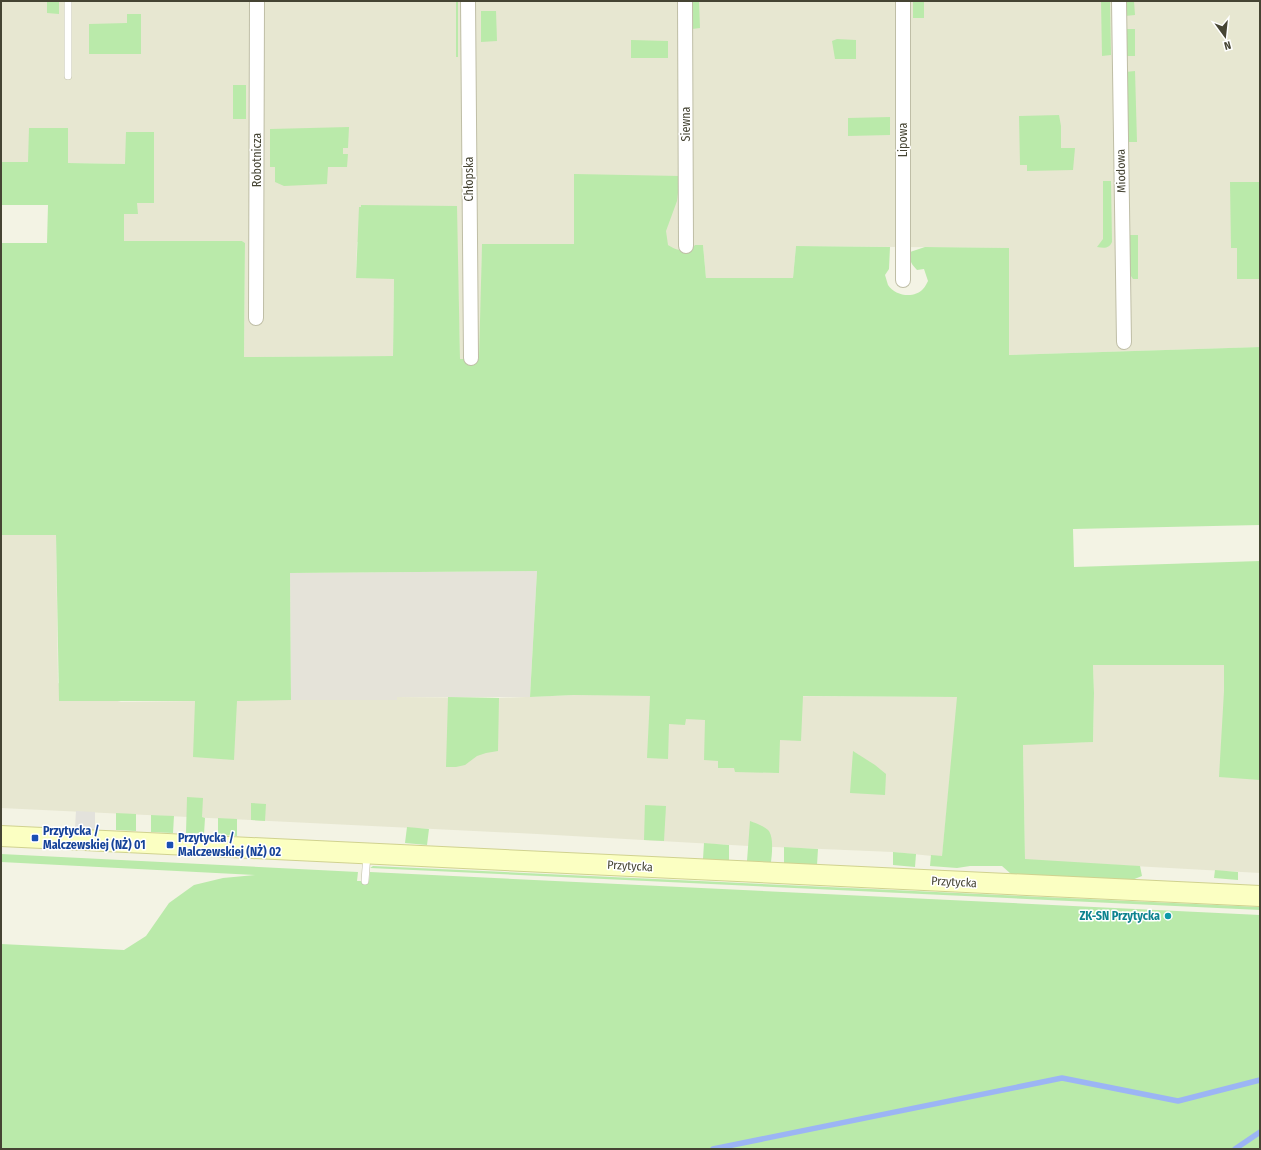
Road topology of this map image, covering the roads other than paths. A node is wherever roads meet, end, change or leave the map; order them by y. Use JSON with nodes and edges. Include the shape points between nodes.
{"nodes":[{"id":1,"x":68,"y":1,"type":"edge"},
{"id":2,"x":257,"y":1,"type":"edge"},
{"id":3,"x":468,"y":1,"type":"edge"},
{"id":4,"x":685,"y":1,"type":"edge"},
{"id":5,"x":903,"y":1,"type":"edge"},
{"id":6,"x":1119,"y":1,"type":"edge"},
{"id":7,"x":68,"y":76,"type":"dead end"},
{"id":8,"x":686,"y":246,"type":"dead end"},
{"id":9,"x":903,"y":280,"type":"dead end"},
{"id":10,"x":256,"y":318,"type":"dead end"},
{"id":11,"x":1124,"y":342,"type":"dead end"},
{"id":12,"x":471,"y":358,"type":"dead end"},
{"id":13,"x":1,"y":836,"type":"edge"},
{"id":14,"x":367,"y":854,"type":"junction"},
{"id":15,"x":365,"y":881,"type":"dead end"},
{"id":16,"x":1260,"y":896,"type":"edge"}],
"edges":[{"from":1,"to":7,"type":"lane"},
{"from":2,"to":10,"type":"street","name":"Robotnicza"},
{"from":3,"to":12,"type":"street","name":"Chłopska"},
{"from":4,"to":8,"type":"street","name":"Siewna"},
{"from":5,"to":9,"type":"street","name":"Lipowa"},
{"from":6,"to":11,"type":"street","name":"Miodowa"},
{"from":13,"to":14,"type":"main road","name":"Przytycka"},
{"from":14,"to":15,"type":"lane"},
{"from":14,"to":16,"type":"main road","name":"Przytycka"}]}
